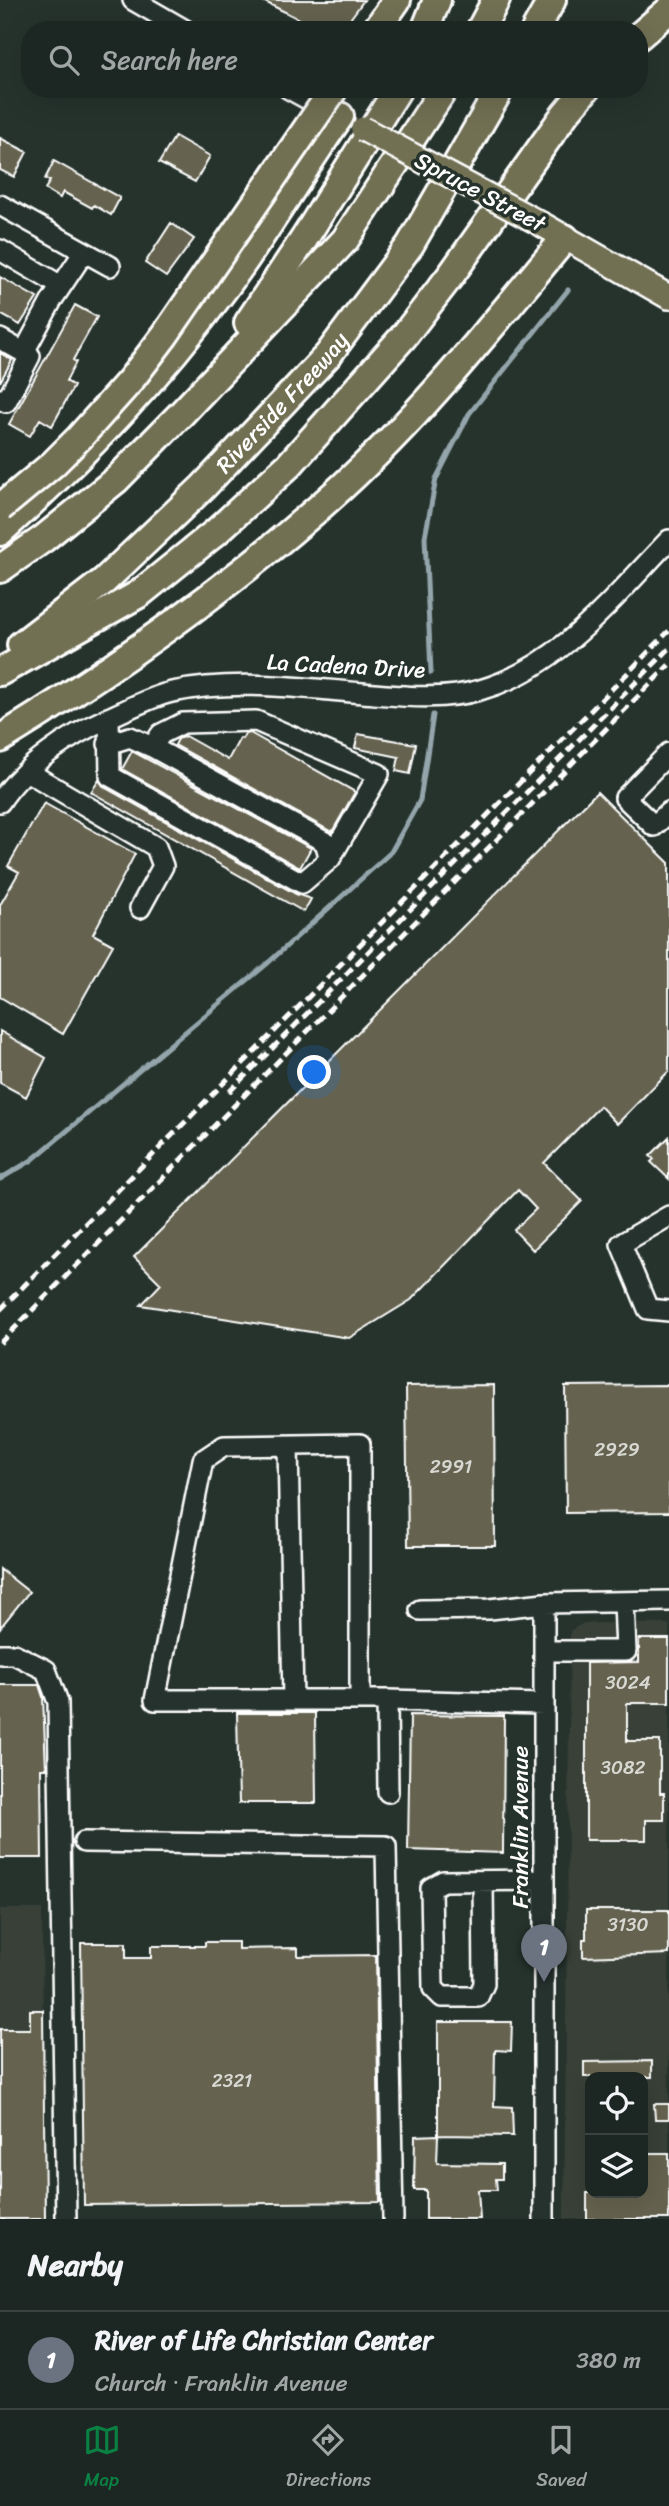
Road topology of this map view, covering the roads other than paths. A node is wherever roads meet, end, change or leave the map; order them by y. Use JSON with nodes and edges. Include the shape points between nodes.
{"nodes":[{"id":1,"x":134,"y":0,"type":"edge"},
{"id":2,"x":397,"y":0,"type":"edge"},
{"id":3,"x":437,"y":0,"type":"edge"},
{"id":4,"x":496,"y":0,"type":"edge"},
{"id":5,"x":552,"y":0,"type":"edge"},
{"id":6,"x":669,"y":10,"type":"edge"},
{"id":7,"x":170,"y":21,"type":"edge"},
{"id":8,"x":382,"y":21,"type":"edge"},
{"id":9,"x":429,"y":21,"type":"edge"},
{"id":10,"x":485,"y":21,"type":"edge"},
{"id":11,"x":540,"y":21,"type":"edge"},
{"id":12,"x":648,"y":28,"type":"edge"},
{"id":13,"x":306,"y":98,"type":"edge"},
{"id":14,"x":328,"y":98,"type":"edge"},
{"id":15,"x":392,"y":98,"type":"edge"},
{"id":16,"x":438,"y":98,"type":"edge"},
{"id":17,"x":495,"y":98,"type":"edge"},
{"id":18,"x":578,"y":98,"type":"edge"},
{"id":19,"x":340,"y":116,"type":"junction"},
{"id":20,"x":0,"y":205,"type":"edge"},
{"id":21,"x":554,"y":231,"type":"junction"},
{"id":22,"x":0,"y":250,"type":"edge"},
{"id":23,"x":84,"y":252,"type":"junction"},
{"id":24,"x":110,"y":266,"type":"dead end"},
{"id":25,"x":61,"y":286,"type":"junction"},
{"id":26,"x":669,"y":297,"type":"edge"},
{"id":27,"x":0,"y":339,"type":"edge"},
{"id":28,"x":24,"y":352,"type":"junction"},
{"id":29,"x":0,"y":399,"type":"edge"},
{"id":30,"x":181,"y":414,"type":"junction"},
{"id":31,"x":0,"y":508,"type":"edge"},
{"id":32,"x":0,"y":532,"type":"edge"},
{"id":33,"x":669,"y":540,"type":"edge"},
{"id":34,"x":0,"y":569,"type":"edge"},
{"id":35,"x":0,"y":661,"type":"edge"},
{"id":36,"x":0,"y":672,"type":"edge"},
{"id":37,"x":109,"y":718,"type":"junction"},
{"id":38,"x":0,"y":739,"type":"edge"},
{"id":39,"x":108,"y":744,"type":"junction"},
{"id":40,"x":152,"y":747,"type":"junction"},
{"id":41,"x":669,"y":753,"type":"edge"},
{"id":42,"x":28,"y":772,"type":"junction"},
{"id":43,"x":0,"y":802,"type":"edge"},
{"id":44,"x":669,"y":812,"type":"edge"},
{"id":45,"x":330,"y":859,"type":"junction"},
{"id":46,"x":140,"y":908,"type":"dead end"},
{"id":47,"x":669,"y":1216,"type":"edge"},
{"id":48,"x":669,"y":1311,"type":"edge"},
{"id":49,"x":288,"y":1446,"type":"junction"},
{"id":50,"x":669,"y":1601,"type":"edge"},
{"id":51,"x":624,"y":1602,"type":"junction"},
{"id":52,"x":544,"y":1603,"type":"junction"},
{"id":53,"x":420,"y":1610,"type":"dead end"},
{"id":54,"x":544,"y":1651,"type":"junction"},
{"id":55,"x":0,"y":1654,"type":"edge"},
{"id":56,"x":293,"y":1700,"type":"junction"},
{"id":57,"x":360,"y":1700,"type":"junction"},
{"id":58,"x":387,"y":1700,"type":"junction"},
{"id":59,"x":544,"y":1704,"type":"junction"},
{"id":60,"x":388,"y":1792,"type":"dead end"},
{"id":61,"x":84,"y":1842,"type":"dead end"},
{"id":62,"x":544,"y":1880,"type":"junction"},
{"id":63,"x":483,"y":1881,"type":"junction"},
{"id":64,"x":66,"y":2219,"type":"edge"},
{"id":65,"x":393,"y":2219,"type":"edge"},
{"id":66,"x":544,"y":2219,"type":"edge"}],
"edges":[{"from":1,"to":7,"type":"street"},
{"from":2,"to":8,"type":"highway"},
{"from":3,"to":9,"type":"highway"},
{"from":4,"to":10,"type":"highway"},
{"from":5,"to":11,"type":"highway"},
{"from":6,"to":12,"type":"highway"},
{"from":13,"to":19,"type":"street","name":"Spruce Street"},
{"from":14,"to":31,"type":"highway","bridge":true,"via":[[130,381],[47,470]]},
{"from":15,"to":30,"type":"highway","via":[[262,303]]},
{"from":16,"to":30,"type":"highway","via":[[345,240]]},
{"from":17,"to":35,"type":"highway","name":"Riverside Freeway","via":[[410,245],[328,355],[203,487],[104,581]]},
{"from":18,"to":36,"type":"highway","via":[[404,336],[289,465],[139,594]]},
{"from":19,"to":21,"type":"main road","name":"Spruce Street","bridge":true},
{"from":19,"to":32,"type":"highway","via":[[225,288],[160,372],[69,469]]},
{"from":20,"to":23,"type":"street"},
{"from":21,"to":26,"type":"main road","name":"Spruce Street"},
{"from":21,"to":38,"type":"highway","via":[[472,350],[344,485],[221,588]]},
{"from":22,"to":25,"type":"street"},
{"from":23,"to":24,"type":"street"},
{"from":23,"to":25,"type":"street"},
{"from":25,"to":28,"type":"street"},
{"from":27,"to":28,"type":"street"},
{"from":28,"to":29,"type":"street","via":[[30,356],[6,402]]},
{"from":30,"to":34,"type":"highway","via":[[116,480]]},
{"from":33,"to":37,"type":"street","name":"La Cadena Drive","via":[[554,653],[478,691],[403,696],[208,687],[170,693]]},
{"from":37,"to":39,"type":"street"},
{"from":37,"to":42,"type":"street","name":"La Cadena Drive","via":[[60,745]]},
{"from":39,"to":40,"type":"street","via":[[130,737]]},
{"from":39,"to":45,"type":"street","via":[[110,776],[302,883]]},
{"from":40,"to":45,"type":"street","via":[[325,842]]},
{"from":40,"to":45,"type":"street","via":[[161,734],[183,723],[256,721],[379,774]]},
{"from":41,"to":44,"type":"street","via":[[625,798],[654,826]]},
{"from":42,"to":43,"type":"street","name":"La Cadena Drive"},
{"from":42,"to":46,"type":"street","via":[[156,847],[163,866]]},
{"from":47,"to":48,"type":"street","via":[[621,1244],[648,1309]]},
{"from":49,"to":56,"type":"street"},
{"from":49,"to":56,"type":"street","via":[[224,1446],[203,1460],[155,1700]]},
{"from":49,"to":57,"type":"street","via":[[360,1444]]},
{"from":50,"to":51,"type":"street"},
{"from":51,"to":52,"type":"street"},
{"from":51,"to":54,"type":"street","via":[[626,1651]]},
{"from":52,"to":53,"type":"street"},
{"from":52,"to":54,"type":"street","name":"Franklin Avenue"},
{"from":54,"to":59,"type":"street","name":"Franklin Avenue"},
{"from":55,"to":64,"type":"street","via":[[14,1654],[47,1670],[58,1702]]},
{"from":56,"to":57,"type":"street"},
{"from":57,"to":58,"type":"street"},
{"from":58,"to":59,"type":"street"},
{"from":58,"to":60,"type":"street"},
{"from":59,"to":62,"type":"street","name":"Franklin Avenue"},
{"from":61,"to":65,"type":"street","via":[[386,1846]]},
{"from":62,"to":63,"type":"street"},
{"from":62,"to":66,"type":"street","name":"Franklin Avenue"},
{"from":63,"to":63,"type":"street","via":[[443,1881],[432,1888],[433,1988],[442,1997],[478,1997],[484,1984]]}]}
